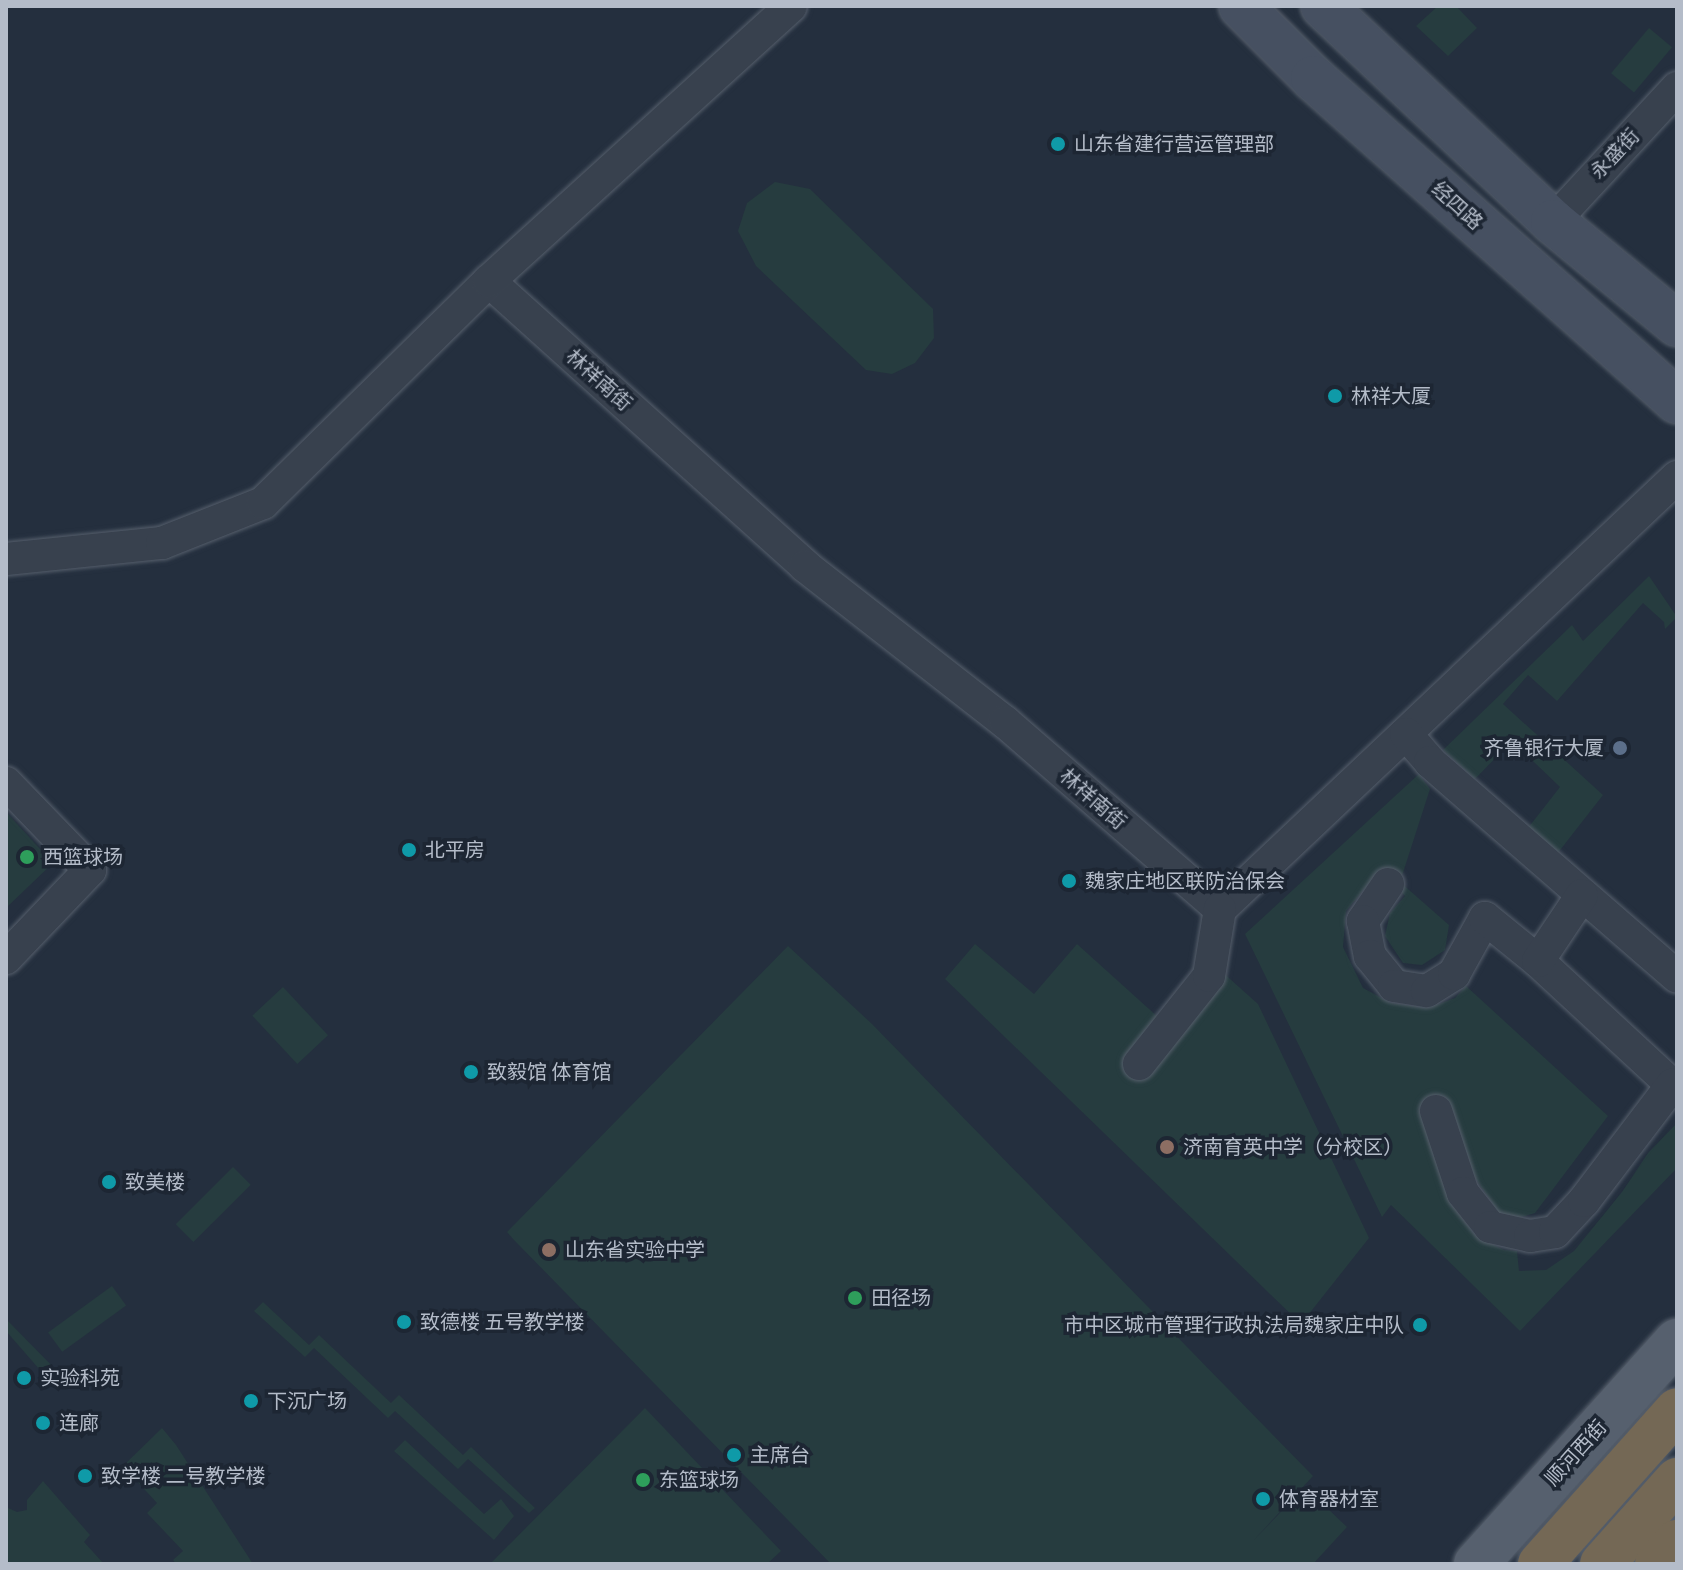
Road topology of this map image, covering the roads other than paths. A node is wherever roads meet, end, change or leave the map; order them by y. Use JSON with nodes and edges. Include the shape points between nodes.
{"nodes":[{"id":1,"x":791,"y":6,"type":"edge"},
{"id":2,"x":1241,"y":6,"type":"edge"},
{"id":3,"x":1323,"y":6,"type":"edge"},
{"id":4,"x":1677,"y":88,"type":"edge"},
{"id":5,"x":1553,"y":222,"type":"junction"},
{"id":6,"x":489,"y":281,"type":"junction"},
{"id":7,"x":1677,"y":324,"type":"edge"},
{"id":8,"x":1677,"y":401,"type":"edge"},
{"id":9,"x":1677,"y":477,"type":"edge"},
{"id":10,"x":6,"y":559,"type":"edge"},
{"id":11,"x":1406,"y":734,"type":"junction"},
{"id":12,"x":6,"y":783,"type":"edge"},
{"id":13,"x":1388,"y":884,"type":"dead end"},
{"id":14,"x":1582,"y":895,"type":"junction"},
{"id":15,"x":1220,"y":909,"type":"junction"},
{"id":16,"x":6,"y":958,"type":"edge"},
{"id":17,"x":1538,"y":961,"type":"junction"},
{"id":18,"x":1677,"y":977,"type":"edge"},
{"id":19,"x":1139,"y":1064,"type":"dead end"},
{"id":20,"x":1674,"y":1085,"type":"edge"},
{"id":21,"x":1436,"y":1111,"type":"dead end"},
{"id":22,"x":1677,"y":1341,"type":"edge"},
{"id":23,"x":1677,"y":1410,"type":"edge"},
{"id":24,"x":1677,"y":1480,"type":"edge"},
{"id":25,"x":1677,"y":1542,"type":"edge"},
{"id":26,"x":1476,"y":1564,"type":"edge"},
{"id":27,"x":1540,"y":1564,"type":"edge"},
{"id":28,"x":1602,"y":1564,"type":"edge"},
{"id":29,"x":1657,"y":1564,"type":"edge"}],
"edges":[{"from":1,"to":6,"type":"street"},
{"from":2,"to":8,"type":"main road","name":"经四路","via":[[1313,78]]},
{"from":3,"to":5,"type":"main road"},
{"from":4,"to":5,"type":"street","name":"永盛街"},
{"from":5,"to":7,"type":"main road"},
{"from":6,"to":10,"type":"street","via":[[263,503],[162,543]]},
{"from":6,"to":15,"type":"street","name":"林祥南街","via":[[805,566],[1005,722]]},
{"from":9,"to":11,"type":"street"},
{"from":11,"to":14,"type":"street","via":[[1430,762]]},
{"from":11,"to":15,"type":"street"},
{"from":12,"to":16,"type":"street","via":[[90,870]]},
{"from":13,"to":17,"type":"street","via":[[1363,921],[1370,956],[1394,986],[1427,991],[1454,974],[1485,918]]},
{"from":14,"to":17,"type":"street"},
{"from":14,"to":18,"type":"street"},
{"from":15,"to":19,"type":"street","via":[[1209,976]]},
{"from":17,"to":20,"type":"street"},
{"from":20,"to":21,"type":"street","via":[[1555,1232],[1530,1236],[1490,1227],[1463,1193]]},
{"from":22,"to":26,"type":"main road","name":"顺河西街"},
{"from":23,"to":27,"type":"highway"},
{"from":24,"to":28,"type":"highway"},
{"from":25,"to":29,"type":"highway"}]}
